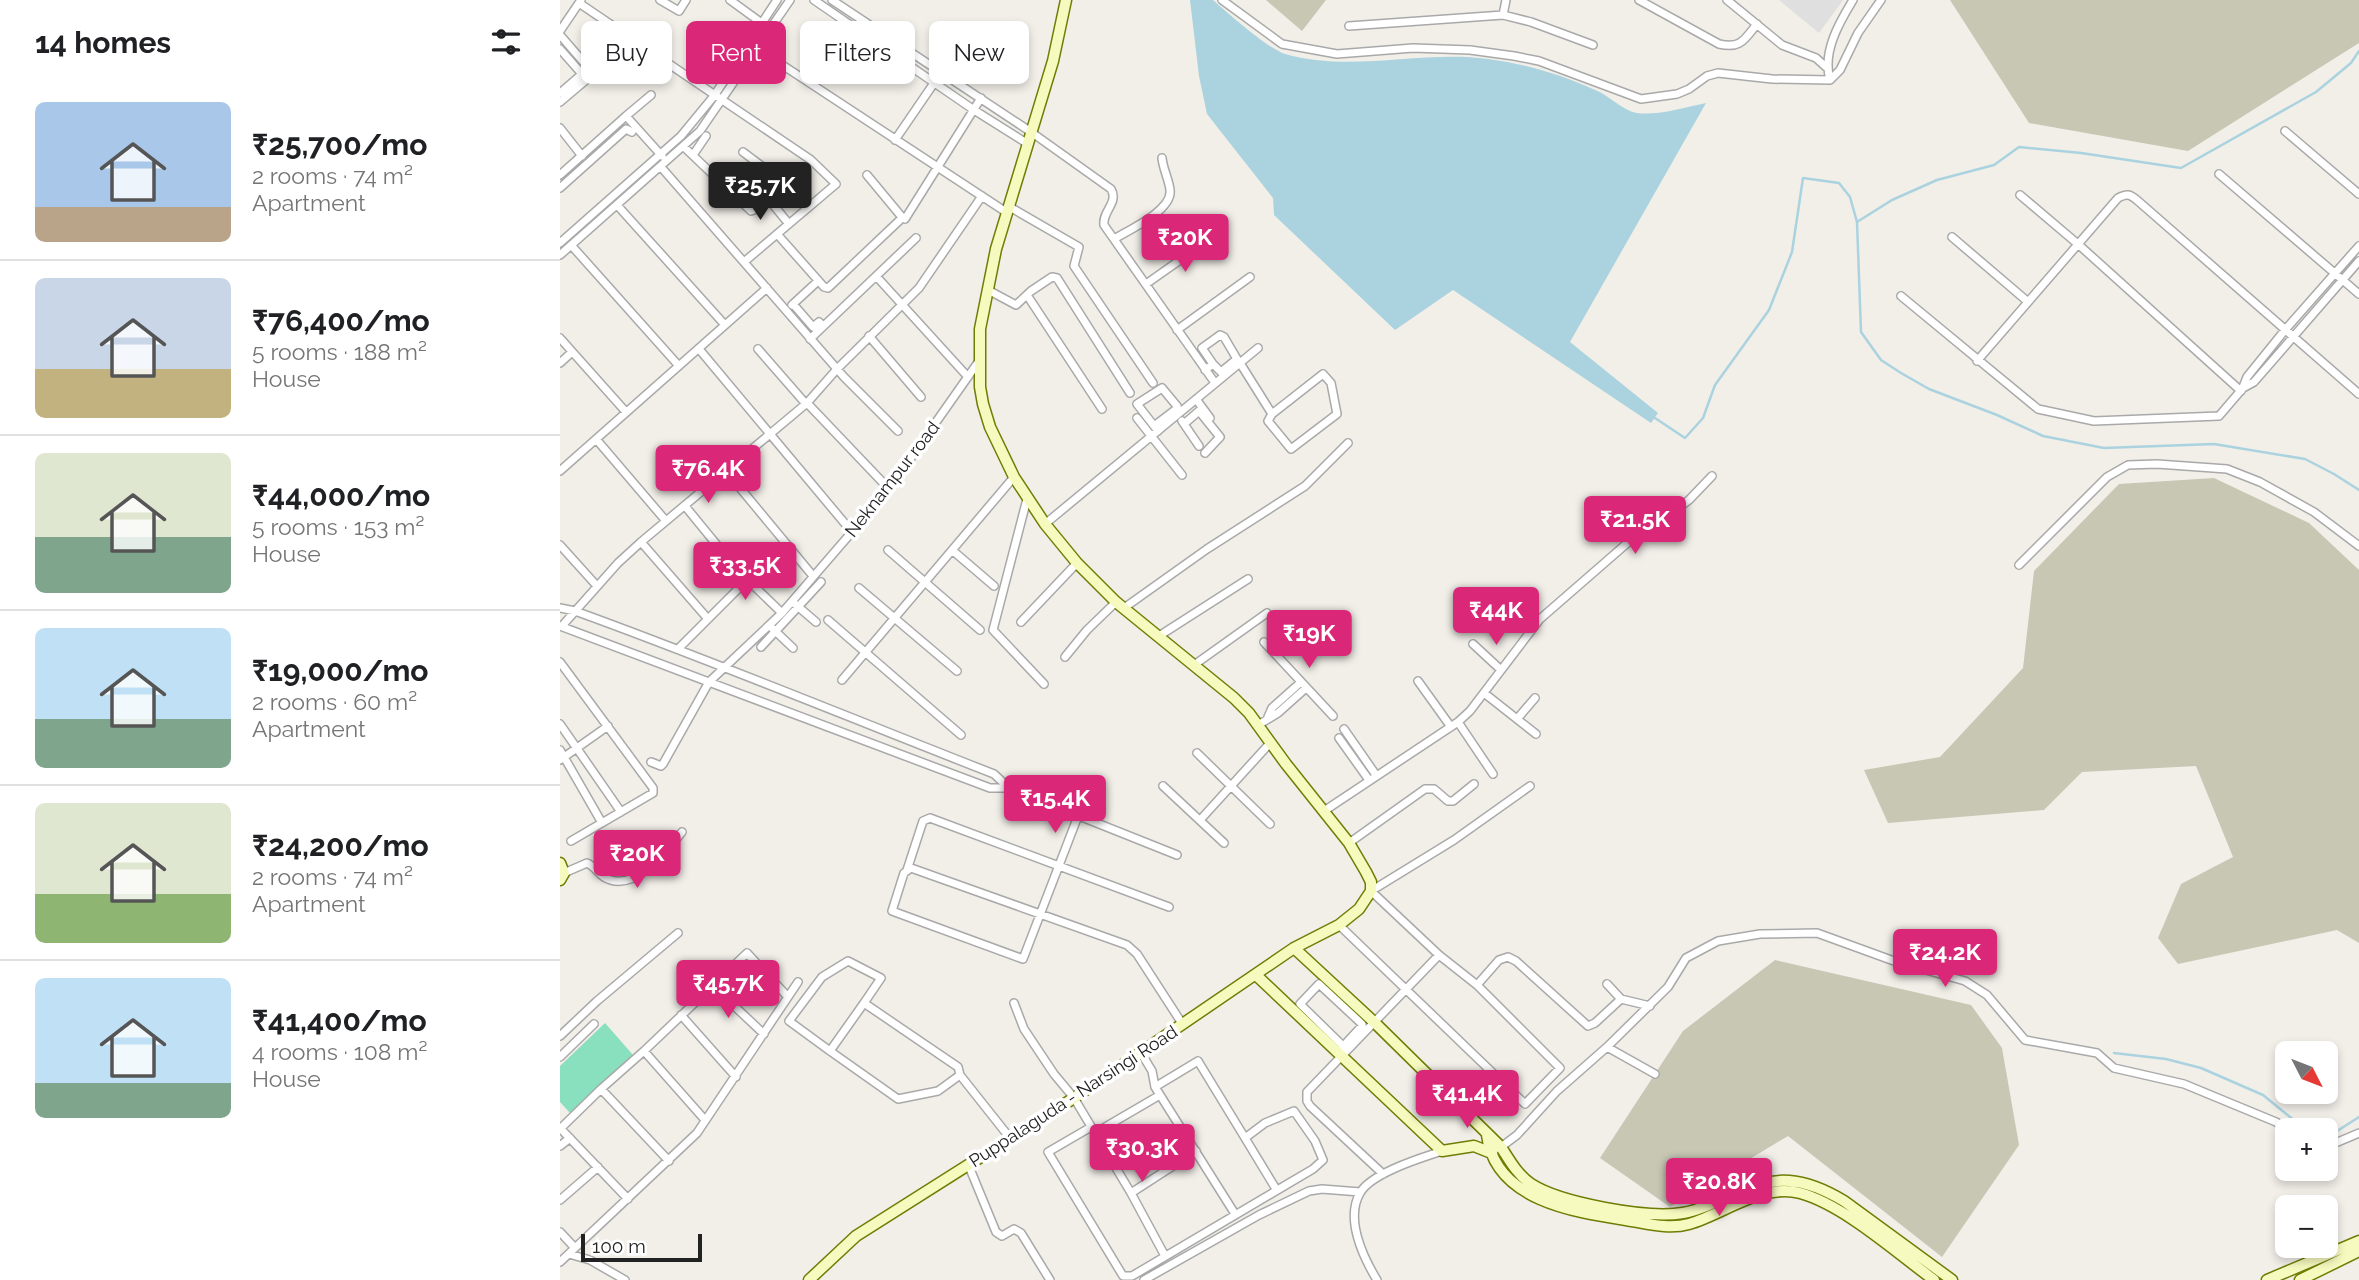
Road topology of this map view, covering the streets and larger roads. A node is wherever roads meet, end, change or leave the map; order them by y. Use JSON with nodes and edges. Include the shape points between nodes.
{"nodes":[{"id":1,"x":660,"y":0,"type":"edge"},
{"id":2,"x":686,"y":0,"type":"edge"},
{"id":3,"x":730,"y":0,"type":"edge"},
{"id":4,"x":777,"y":0,"type":"edge"},
{"id":5,"x":790,"y":0,"type":"edge"},
{"id":6,"x":814,"y":0,"type":"edge"},
{"id":7,"x":832,"y":0,"type":"edge"},
{"id":8,"x":1066,"y":0,"type":"edge"},
{"id":9,"x":1223,"y":0,"type":"edge"},
{"id":10,"x":1506,"y":0,"type":"edge"},
{"id":11,"x":1639,"y":0,"type":"edge"},
{"id":12,"x":1727,"y":0,"type":"edge"},
{"id":13,"x":1853,"y":0,"type":"edge"},
{"id":14,"x":1881,"y":0,"type":"edge"},
{"id":15,"x":580,"y":2,"type":"edge"},
{"id":16,"x":1503,"y":15,"type":"junction"},
{"id":17,"x":760,"y":21,"type":"edge"},
{"id":18,"x":764,"y":21,"type":"edge"},
{"id":19,"x":776,"y":21,"type":"edge"},
{"id":20,"x":844,"y":21,"type":"edge"},
{"id":21,"x":864,"y":21,"type":"edge"},
{"id":22,"x":1757,"y":24,"type":"junction"},
{"id":23,"x":1349,"y":26,"type":"dead end"},
{"id":24,"x":560,"y":30,"type":"edge"},
{"id":25,"x":1593,"y":45,"type":"dead end"},
{"id":26,"x":560,"y":49,"type":"edge"},
{"id":27,"x":915,"y":55,"type":"edge"},
{"id":28,"x":581,"y":58,"type":"edge"},
{"id":29,"x":1826,"y":67,"type":"junction"},
{"id":30,"x":786,"y":68,"type":"edge"},
{"id":31,"x":581,"y":73,"type":"edge"},
{"id":32,"x":581,"y":75,"type":"edge"},
{"id":33,"x":1830,"y":80,"type":"junction"},
{"id":34,"x":581,"y":81,"type":"edge"},
{"id":35,"x":722,"y":84,"type":"edge"},
{"id":36,"x":734,"y":84,"type":"edge"},
{"id":37,"x":933,"y":84,"type":"edge"},
{"id":38,"x":935,"y":84,"type":"edge"},
{"id":39,"x":560,"y":93,"type":"edge"},
{"id":40,"x":651,"y":94,"type":"dead end"},
{"id":41,"x":714,"y":96,"type":"junction"},
{"id":42,"x":981,"y":99,"type":"junction"},
{"id":43,"x":723,"y":101,"type":"junction"},
{"id":44,"x":560,"y":102,"type":"edge"},
{"id":45,"x":974,"y":110,"type":"junction"},
{"id":46,"x":626,"y":116,"type":"junction"},
{"id":47,"x":560,"y":128,"type":"edge"},
{"id":48,"x":2285,"y":131,"type":"dead end"},
{"id":49,"x":632,"y":132,"type":"dead end"},
{"id":50,"x":1031,"y":132,"type":"junction"},
{"id":51,"x":706,"y":136,"type":"dead end"},
{"id":52,"x":895,"y":140,"type":"junction"},
{"id":53,"x":1028,"y":144,"type":"junction"},
{"id":54,"x":684,"y":147,"type":"junction"},
{"id":55,"x":743,"y":152,"type":"dead end"},
{"id":56,"x":659,"y":154,"type":"junction"},
{"id":57,"x":583,"y":155,"type":"junction"},
{"id":58,"x":693,"y":155,"type":"junction"},
{"id":59,"x":1161,"y":158,"type":"dead end"},
{"id":60,"x":590,"y":161,"type":"junction"},
{"id":61,"x":664,"y":164,"type":"junction"},
{"id":62,"x":939,"y":168,"type":"junction"},
{"id":63,"x":2219,"y":174,"type":"dead end"},
{"id":64,"x":867,"y":175,"type":"dead end"},
{"id":65,"x":560,"y":176,"type":"edge"},
{"id":66,"x":560,"y":188,"type":"edge"},
{"id":67,"x":2359,"y":194,"type":"edge"},
{"id":68,"x":2020,"y":195,"type":"dead end"},
{"id":69,"x":766,"y":196,"type":"junction"},
{"id":70,"x":982,"y":196,"type":"junction"},
{"id":71,"x":617,"y":205,"type":"junction"},
{"id":72,"x":1007,"y":209,"type":"junction"},
{"id":73,"x":905,"y":219,"type":"dead end"},
{"id":74,"x":789,"y":224,"type":"junction"},
{"id":75,"x":778,"y":234,"type":"junction"},
{"id":76,"x":1952,"y":237,"type":"dead end"},
{"id":77,"x":916,"y":238,"type":"dead end"},
{"id":78,"x":1114,"y":239,"type":"junction"},
{"id":79,"x":1207,"y":241,"type":"dead end"},
{"id":80,"x":560,"y":243,"type":"edge"},
{"id":81,"x":571,"y":245,"type":"junction"},
{"id":82,"x":2079,"y":245,"type":"junction"},
{"id":83,"x":2359,"y":246,"type":"edge"},
{"id":84,"x":560,"y":255,"type":"edge"},
{"id":85,"x":2359,"y":261,"type":"edge"},
{"id":86,"x":744,"y":262,"type":"junction"},
{"id":87,"x":2335,"y":273,"type":"junction"},
{"id":88,"x":876,"y":276,"type":"junction"},
{"id":89,"x":1250,"y":277,"type":"dead end"},
{"id":90,"x":2342,"y":279,"type":"junction"},
{"id":91,"x":818,"y":281,"type":"junction"},
{"id":92,"x":1146,"y":285,"type":"junction"},
{"id":93,"x":767,"y":288,"type":"junction"},
{"id":94,"x":988,"y":290,"type":"junction"},
{"id":95,"x":2359,"y":294,"type":"edge"},
{"id":96,"x":1027,"y":295,"type":"junction"},
{"id":97,"x":1901,"y":296,"type":"dead end"},
{"id":98,"x":2027,"y":302,"type":"junction"},
{"id":99,"x":793,"y":304,"type":"junction"},
{"id":100,"x":902,"y":304,"type":"junction"},
{"id":101,"x":786,"y":310,"type":"junction"},
{"id":102,"x":725,"y":325,"type":"junction"},
{"id":103,"x":823,"y":326,"type":"junction"},
{"id":104,"x":1177,"y":330,"type":"junction"},
{"id":105,"x":2285,"y":330,"type":"junction"},
{"id":106,"x":869,"y":336,"type":"junction"},
{"id":107,"x":2292,"y":336,"type":"junction"},
{"id":108,"x":560,"y":338,"type":"edge"},
{"id":109,"x":810,"y":339,"type":"junction"},
{"id":110,"x":699,"y":348,"type":"junction"},
{"id":111,"x":1258,"y":348,"type":"dead end"},
{"id":112,"x":758,"y":349,"type":"dead end"},
{"id":113,"x":572,"y":352,"type":"junction"},
{"id":114,"x":980,"y":361,"type":"junction"},
{"id":115,"x":1977,"y":361,"type":"junction"},
{"id":116,"x":560,"y":363,"type":"edge"},
{"id":117,"x":1240,"y":363,"type":"junction"},
{"id":118,"x":1213,"y":364,"type":"junction"},
{"id":119,"x":679,"y":366,"type":"junction"},
{"id":120,"x":837,"y":369,"type":"junction"},
{"id":121,"x":1205,"y":370,"type":"junction"},
{"id":122,"x":968,"y":377,"type":"junction"},
{"id":123,"x":1153,"y":383,"type":"dead end"},
{"id":124,"x":1214,"y":383,"type":"junction"},
{"id":125,"x":2242,"y":389,"type":"junction"},
{"id":126,"x":1130,"y":393,"type":"dead end"},
{"id":127,"x":2359,"y":394,"type":"edge"},
{"id":128,"x":921,"y":397,"type":"dead end"},
{"id":129,"x":1196,"y":398,"type":"junction"},
{"id":130,"x":807,"y":404,"type":"junction"},
{"id":131,"x":1102,"y":409,"type":"dead end"},
{"id":132,"x":626,"y":412,"type":"junction"},
{"id":133,"x":1177,"y":413,"type":"junction"},
{"id":134,"x":1272,"y":414,"type":"junction"},
{"id":135,"x":1137,"y":418,"type":"dead end"},
{"id":136,"x":1184,"y":424,"type":"junction"},
{"id":137,"x":898,"y":430,"type":"dead end"},
{"id":138,"x":1154,"y":431,"type":"junction"},
{"id":139,"x":770,"y":435,"type":"junction"},
{"id":140,"x":596,"y":439,"type":"junction"},
{"id":141,"x":1229,"y":442,"type":"dead end"},
{"id":142,"x":1348,"y":443,"type":"dead end"},
{"id":143,"x":560,"y":471,"type":"edge"},
{"id":144,"x":726,"y":471,"type":"junction"},
{"id":145,"x":1182,"y":475,"type":"dead end"},
{"id":146,"x":1712,"y":476,"type":"dead end"},
{"id":147,"x":1014,"y":477,"type":"junction"},
{"id":148,"x":889,"y":489,"type":"junction"},
{"id":149,"x":1027,"y":499,"type":"junction"},
{"id":150,"x":685,"y":506,"type":"junction"},
{"id":151,"x":666,"y":521,"type":"junction"},
{"id":152,"x":1045,"y":524,"type":"junction"},
{"id":153,"x":852,"y":532,"type":"junction"},
{"id":154,"x":641,"y":541,"type":"junction"},
{"id":155,"x":560,"y":545,"type":"edge"},
{"id":156,"x":2359,"y":547,"type":"edge"},
{"id":157,"x":888,"y":550,"type":"dead end"},
{"id":158,"x":952,"y":550,"type":"junction"},
{"id":159,"x":1077,"y":563,"type":"junction"},
{"id":160,"x":2019,"y":565,"type":"dead end"},
{"id":161,"x":739,"y":572,"type":"dead end"},
{"id":162,"x":813,"y":576,"type":"junction"},
{"id":163,"x":1248,"y":579,"type":"dead end"},
{"id":164,"x":821,"y":582,"type":"dead end"},
{"id":165,"x":925,"y":582,"type":"junction"},
{"id":166,"x":597,"y":586,"type":"junction"},
{"id":167,"x":994,"y":586,"type":"dead end"},
{"id":168,"x":859,"y":588,"type":"dead end"},
{"id":169,"x":795,"y":604,"type":"junction"},
{"id":170,"x":1120,"y":605,"type":"junction"},
{"id":171,"x":560,"y":608,"type":"edge"},
{"id":172,"x":575,"y":611,"type":"junction"},
{"id":173,"x":782,"y":613,"type":"junction"},
{"id":174,"x":1267,"y":613,"type":"dead end"},
{"id":175,"x":894,"y":618,"type":"junction"},
{"id":176,"x":708,"y":619,"type":"junction"},
{"id":177,"x":828,"y":620,"type":"dead end"},
{"id":178,"x":816,"y":622,"type":"dead end"},
{"id":179,"x":1021,"y":622,"type":"dead end"},
{"id":180,"x":769,"y":625,"type":"junction"},
{"id":181,"x":561,"y":626,"type":"edge"},
{"id":182,"x":980,"y":630,"type":"dead end"},
{"id":183,"x":775,"y":632,"type":"junction"},
{"id":184,"x":1159,"y":636,"type":"junction"},
{"id":185,"x":1264,"y":642,"type":"dead end"},
{"id":186,"x":1473,"y":644,"type":"dead end"},
{"id":187,"x":761,"y":647,"type":"dead end"},
{"id":188,"x":679,"y":648,"type":"junction"},
{"id":189,"x":793,"y":648,"type":"dead end"},
{"id":190,"x":866,"y":652,"type":"junction"},
{"id":191,"x":1065,"y":657,"type":"dead end"},
{"id":192,"x":560,"y":662,"type":"edge"},
{"id":193,"x":1194,"y":665,"type":"junction"},
{"id":194,"x":723,"y":669,"type":"junction"},
{"id":195,"x":1501,"y":670,"type":"junction"},
{"id":196,"x":957,"y":671,"type":"dead end"},
{"id":197,"x":842,"y":680,"type":"dead end"},
{"id":198,"x":1418,"y":681,"type":"dead end"},
{"id":199,"x":709,"y":682,"type":"junction"},
{"id":200,"x":1044,"y":684,"type":"dead end"},
{"id":201,"x":1304,"y":685,"type":"junction"},
{"id":202,"x":1484,"y":693,"type":"junction"},
{"id":203,"x":1535,"y":698,"type":"dead end"},
{"id":204,"x":1333,"y":716,"type":"dead end"},
{"id":205,"x":1517,"y":719,"type":"junction"},
{"id":206,"x":1263,"y":721,"type":"junction"},
{"id":207,"x":560,"y":724,"type":"edge"},
{"id":208,"x":1454,"y":724,"type":"junction"},
{"id":209,"x":608,"y":726,"type":"junction"},
{"id":210,"x":1344,"y":729,"type":"dead end"},
{"id":211,"x":1536,"y":734,"type":"dead end"},
{"id":212,"x":961,"y":735,"type":"dead end"},
{"id":213,"x":1339,"y":737,"type":"dead end"},
{"id":214,"x":1271,"y":742,"type":"junction"},
{"id":215,"x":577,"y":749,"type":"junction"},
{"id":216,"x":1198,"y":753,"type":"dead end"},
{"id":217,"x":561,"y":756,"type":"edge"},
{"id":218,"x":650,"y":762,"type":"dead end"},
{"id":219,"x":1493,"y":774,"type":"dead end"},
{"id":220,"x":1377,"y":775,"type":"junction"},
{"id":221,"x":1369,"y":780,"type":"junction"},
{"id":222,"x":1474,"y":784,"type":"dead end"},
{"id":223,"x":1163,"y":786,"type":"dead end"},
{"id":224,"x":1232,"y":786,"type":"junction"},
{"id":225,"x":1530,"y":786,"type":"dead end"},
{"id":226,"x":1009,"y":788,"type":"junction"},
{"id":227,"x":621,"y":811,"type":"junction"},
{"id":228,"x":1324,"y":811,"type":"junction"},
{"id":229,"x":1078,"y":816,"type":"junction"},
{"id":230,"x":1200,"y":819,"type":"junction"},
{"id":231,"x":602,"y":823,"type":"junction"},
{"id":232,"x":1270,"y":824,"type":"dead end"},
{"id":233,"x":682,"y":832,"type":"dead end"},
{"id":234,"x":571,"y":841,"type":"dead end"},
{"id":235,"x":1224,"y":843,"type":"dead end"},
{"id":236,"x":1349,"y":843,"type":"junction"},
{"id":237,"x":1177,"y":856,"type":"dead end"},
{"id":238,"x":1059,"y":865,"type":"junction"},
{"id":239,"x":907,"y":870,"type":"junction"},
{"id":240,"x":561,"y":872,"type":"edge"},
{"id":241,"x":1371,"y":891,"type":"junction"},
{"id":242,"x":1169,"y":907,"type":"dead end"},
{"id":243,"x":1039,"y":914,"type":"junction"},
{"id":244,"x":1339,"y":925,"type":"junction"},
{"id":245,"x":678,"y":933,"type":"dead end"},
{"id":246,"x":1294,"y":948,"type":"junction"},
{"id":247,"x":1439,"y":955,"type":"junction"},
{"id":248,"x":1256,"y":975,"type":"junction"},
{"id":249,"x":798,"y":982,"type":"dead end"},
{"id":250,"x":1607,"y":984,"type":"dead end"},
{"id":251,"x":1477,"y":985,"type":"junction"},
{"id":252,"x":713,"y":986,"type":"junction"},
{"id":253,"x":1406,"y":987,"type":"junction"},
{"id":254,"x":789,"y":997,"type":"junction"},
{"id":255,"x":1621,"y":999,"type":"junction"},
{"id":256,"x":864,"y":1003,"type":"junction"},
{"id":257,"x":1014,"y":1003,"type":"dead end"},
{"id":258,"x":1650,"y":1006,"type":"junction"},
{"id":259,"x":681,"y":1015,"type":"junction"},
{"id":260,"x":1374,"y":1022,"type":"junction"},
{"id":261,"x":594,"y":1024,"type":"dead end"},
{"id":262,"x":1183,"y":1024,"type":"junction"},
{"id":263,"x":764,"y":1034,"type":"junction"},
{"id":264,"x":560,"y":1037,"type":"edge"},
{"id":265,"x":1607,"y":1047,"type":"junction"},
{"id":266,"x":644,"y":1051,"type":"junction"},
{"id":267,"x":830,"y":1051,"type":"junction"},
{"id":268,"x":1140,"y":1051,"type":"junction"},
{"id":269,"x":1340,"y":1052,"type":"junction"},
{"id":270,"x":560,"y":1057,"type":"edge"},
{"id":271,"x":1655,"y":1074,"type":"dead end"},
{"id":272,"x":960,"y":1075,"type":"junction"},
{"id":273,"x":736,"y":1077,"type":"junction"},
{"id":274,"x":1155,"y":1087,"type":"junction"},
{"id":275,"x":601,"y":1089,"type":"junction"},
{"id":276,"x":1160,"y":1095,"type":"junction"},
{"id":277,"x":1074,"y":1098,"type":"junction"},
{"id":278,"x":705,"y":1120,"type":"junction"},
{"id":279,"x":2275,"y":1122,"type":"edge"},
{"id":280,"x":560,"y":1128,"type":"edge"},
{"id":281,"x":1093,"y":1130,"type":"junction"},
{"id":282,"x":2359,"y":1133,"type":"edge"},
{"id":283,"x":1487,"y":1135,"type":"junction"},
{"id":284,"x":570,"y":1138,"type":"junction"},
{"id":285,"x":1010,"y":1138,"type":"junction"},
{"id":286,"x":1245,"y":1138,"type":"junction"},
{"id":287,"x":2338,"y":1143,"type":"edge"},
{"id":288,"x":560,"y":1146,"type":"edge"},
{"id":289,"x":1501,"y":1147,"type":"junction"},
{"id":290,"x":1196,"y":1151,"type":"junction"},
{"id":291,"x":1442,"y":1151,"type":"junction"},
{"id":292,"x":1489,"y":1152,"type":"junction"},
{"id":293,"x":669,"y":1161,"type":"junction"},
{"id":294,"x":968,"y":1164,"type":"junction"},
{"id":295,"x":598,"y":1167,"type":"junction"},
{"id":296,"x":1383,"y":1174,"type":"junction"},
{"id":297,"x":1276,"y":1189,"type":"junction"},
{"id":298,"x":1360,"y":1192,"type":"junction"},
{"id":299,"x":1131,"y":1193,"type":"junction"},
{"id":300,"x":628,"y":1199,"type":"junction"},
{"id":301,"x":560,"y":1200,"type":"edge"},
{"id":302,"x":1235,"y":1214,"type":"junction"},
{"id":303,"x":560,"y":1232,"type":"edge"},
{"id":304,"x":2359,"y":1241,"type":"edge"},
{"id":305,"x":572,"y":1251,"type":"junction"},
{"id":306,"x":2359,"y":1251,"type":"edge"},
{"id":307,"x":1165,"y":1255,"type":"junction"},
{"id":308,"x":560,"y":1262,"type":"edge"},
{"id":309,"x":625,"y":1280,"type":"edge"},
{"id":310,"x":809,"y":1280,"type":"edge"},
{"id":311,"x":1050,"y":1280,"type":"edge"},
{"id":312,"x":1144,"y":1280,"type":"edge"},
{"id":313,"x":1377,"y":1280,"type":"edge"},
{"id":314,"x":1934,"y":1280,"type":"edge"},
{"id":315,"x":1952,"y":1280,"type":"edge"},
{"id":316,"x":2267,"y":1280,"type":"edge"},
{"id":317,"x":2300,"y":1280,"type":"edge"}],
"edges":[{"from":1,"to":2,"type":"street","via":[[679,11]]},
{"from":3,"to":17,"type":"street"},
{"from":4,"to":18,"type":"street"},
{"from":5,"to":19,"type":"street"},
{"from":6,"to":20,"type":"street"},
{"from":7,"to":21,"type":"street"},
{"from":8,"to":50,"type":"street"},
{"from":9,"to":33,"type":"street","via":[[1292,47],[1336,54],[1413,48],[1514,56],[1641,99],[1677,94],[1718,73]]},
{"from":10,"to":16,"type":"street"},
{"from":11,"to":22,"type":"street","via":[[1731,47],[1742,42]]},
{"from":12,"to":22,"type":"street"},
{"from":13,"to":29,"type":"street","via":[[1837,26]]},
{"from":14,"to":33,"type":"street"},
{"from":15,"to":24,"type":"street"},
{"from":15,"to":41,"type":"street"},
{"from":16,"to":23,"type":"street"},
{"from":16,"to":25,"type":"street"},
{"from":22,"to":29,"type":"street","via":[[1783,45]]},
{"from":24,"to":28,"type":"street"},
{"from":26,"to":31,"type":"street"},
{"from":27,"to":42,"type":"street"},
{"from":29,"to":33,"type":"street"},
{"from":30,"to":52,"type":"street"},
{"from":32,"to":39,"type":"street"},
{"from":34,"to":44,"type":"street"},
{"from":35,"to":41,"type":"street"},
{"from":36,"to":43,"type":"street"},
{"from":37,"to":52,"type":"street"},
{"from":38,"to":45,"type":"street"},
{"from":40,"to":46,"type":"street"},
{"from":41,"to":43,"type":"street"},
{"from":41,"to":56,"type":"street","via":[[681,136]]},
{"from":42,"to":45,"type":"street"},
{"from":42,"to":50,"type":"street"},
{"from":43,"to":54,"type":"street"},
{"from":43,"to":74,"type":"street","via":[[811,160],[836,184]]},
{"from":45,"to":53,"type":"street"},
{"from":45,"to":62,"type":"street"},
{"from":46,"to":56,"type":"street"},
{"from":46,"to":57,"type":"street"},
{"from":47,"to":57,"type":"street"},
{"from":48,"to":67,"type":"street"},
{"from":49,"to":60,"type":"street","via":[[626,129]]},
{"from":50,"to":53,"type":"street"},
{"from":50,"to":78,"type":"street","via":[[1111,190],[1113,202],[1103,219]]},
{"from":51,"to":58,"type":"street"},
{"from":52,"to":62,"type":"street"},
{"from":53,"to":72,"type":"street"},
{"from":54,"to":58,"type":"street"},
{"from":54,"to":61,"type":"street"},
{"from":55,"to":69,"type":"street","via":[[778,177]]},
{"from":56,"to":61,"type":"street"},
{"from":56,"to":80,"type":"street"},
{"from":57,"to":60,"type":"street"},
{"from":57,"to":65,"type":"street"},
{"from":58,"to":69,"type":"street","via":[[751,211]]},
{"from":59,"to":78,"type":"street","via":[[1170,189],[1166,205]]},
{"from":60,"to":66,"type":"street"},
{"from":61,"to":71,"type":"street"},
{"from":61,"to":86,"type":"street"},
{"from":62,"to":70,"type":"street"},
{"from":62,"to":73,"type":"street"},
{"from":63,"to":87,"type":"street"},
{"from":64,"to":91,"type":"street","via":[[901,219],[828,288]]},
{"from":68,"to":82,"type":"street"},
{"from":69,"to":74,"type":"street"},
{"from":70,"to":72,"type":"street"},
{"from":70,"to":100,"type":"street","via":[[927,279]]},
{"from":71,"to":81,"type":"street"},
{"from":71,"to":102,"type":"street"},
{"from":72,"to":94,"type":"street"},
{"from":72,"to":123,"type":"street","via":[[1079,247],[1074,266]]},
{"from":74,"to":75,"type":"street"},
{"from":75,"to":86,"type":"street"},
{"from":75,"to":91,"type":"street"},
{"from":76,"to":98,"type":"street"},
{"from":77,"to":88,"type":"street"},
{"from":78,"to":92,"type":"street"},
{"from":79,"to":92,"type":"street"},
{"from":81,"to":84,"type":"street"},
{"from":81,"to":119,"type":"street"},
{"from":82,"to":98,"type":"street"},
{"from":82,"to":105,"type":"street","via":[[2118,198],[2131,195]]},
{"from":82,"to":125,"type":"street"},
{"from":83,"to":87,"type":"street"},
{"from":85,"to":90,"type":"street"},
{"from":86,"to":93,"type":"street"},
{"from":87,"to":90,"type":"street"},
{"from":87,"to":105,"type":"street"},
{"from":88,"to":100,"type":"street"},
{"from":88,"to":103,"type":"street"},
{"from":89,"to":104,"type":"street"},
{"from":90,"to":95,"type":"street"},
{"from":90,"to":107,"type":"street"},
{"from":91,"to":99,"type":"street"},
{"from":92,"to":104,"type":"street"},
{"from":93,"to":101,"type":"street"},
{"from":93,"to":102,"type":"street"},
{"from":94,"to":96,"type":"street","via":[[1016,305]]},
{"from":94,"to":114,"type":"street","via":[[980,328]]},
{"from":96,"to":126,"type":"street","via":[[1057,278]]},
{"from":96,"to":131,"type":"street"},
{"from":97,"to":115,"type":"street"},
{"from":98,"to":115,"type":"street"},
{"from":99,"to":101,"type":"street"},
{"from":99,"to":103,"type":"street","via":[[813,327],[819,322]]},
{"from":100,"to":106,"type":"street"},
{"from":100,"to":122,"type":"street"},
{"from":101,"to":109,"type":"street"},
{"from":102,"to":110,"type":"street"},
{"from":103,"to":109,"type":"street"},
{"from":104,"to":121,"type":"street"},
{"from":105,"to":107,"type":"street"},
{"from":105,"to":125,"type":"street"},
{"from":106,"to":120,"type":"street"},
{"from":106,"to":128,"type":"street"},
{"from":107,"to":125,"type":"street","via":[[2254,382]]},
{"from":107,"to":127,"type":"street"},
{"from":108,"to":113,"type":"street"},
{"from":109,"to":120,"type":"street"},
{"from":110,"to":119,"type":"street"},
{"from":110,"to":139,"type":"street"},
{"from":111,"to":117,"type":"street"},
{"from":112,"to":130,"type":"street"},
{"from":113,"to":116,"type":"street"},
{"from":113,"to":132,"type":"street"},
{"from":114,"to":122,"type":"street","name":"Neknampur road"},
{"from":114,"to":147,"type":"street","via":[[983,404]]},
{"from":115,"to":125,"type":"street","via":[[2038,409],[2094,421],[2218,416]]},
{"from":117,"to":124,"type":"street"},
{"from":117,"to":134,"type":"street"},
{"from":118,"to":118,"type":"street","via":[[1202,348],[1220,335],[1237,359],[1221,372]]},
{"from":118,"to":121,"type":"street"},
{"from":119,"to":132,"type":"street"},
{"from":120,"to":130,"type":"street"},
{"from":120,"to":137,"type":"street"},
{"from":121,"to":124,"type":"street"},
{"from":122,"to":148,"type":"street","name":"Neknampur road"},
{"from":124,"to":129,"type":"street"},
{"from":129,"to":133,"type":"street"},
{"from":129,"to":141,"type":"street"},
{"from":130,"to":139,"type":"street"},
{"from":130,"to":148,"type":"street"},
{"from":132,"to":140,"type":"street"},
{"from":133,"to":136,"type":"street"},
{"from":133,"to":138,"type":"street"},
{"from":133,"to":138,"type":"street","via":[[1177,406],[1162,388],[1138,404]]},
{"from":134,"to":134,"type":"street","via":[[1268,421],[1293,449],[1337,414],[1331,383],[1323,374]]},
{"from":135,"to":138,"type":"street"},
{"from":136,"to":136,"type":"street","via":[[1202,450],[1220,437],[1199,411]]},
{"from":138,"to":145,"type":"street"},
{"from":138,"to":152,"type":"street"},
{"from":139,"to":144,"type":"street"},
{"from":139,"to":153,"type":"street"},
{"from":140,"to":143,"type":"street"},
{"from":140,"to":151,"type":"street"},
{"from":142,"to":170,"type":"street","via":[[1305,486]]},
{"from":144,"to":150,"type":"street"},
{"from":144,"to":162,"type":"street"},
{"from":146,"to":195,"type":"street","via":[[1689,500],[1648,525],[1540,619]]},
{"from":147,"to":149,"type":"street"},
{"from":147,"to":158,"type":"street"},
{"from":148,"to":153,"type":"street","name":"Neknampur road"},
{"from":149,"to":152,"type":"street"},
{"from":149,"to":200,"type":"street","via":[[993,631]]},
{"from":150,"to":151,"type":"street"},
{"from":150,"to":161,"type":"street"},
{"from":151,"to":154,"type":"street"},
{"from":152,"to":159,"type":"street"},
{"from":153,"to":162,"type":"street","name":"Neknampur road"},
{"from":154,"to":166,"type":"street"},
{"from":154,"to":176,"type":"street"},
{"from":155,"to":166,"type":"street"},
{"from":156,"to":160,"type":"street","via":[[2314,512],[2260,482],[2227,469],[2157,464],[2128,466],[2107,477]]},
{"from":157,"to":165,"type":"street"},
{"from":158,"to":165,"type":"street"},
{"from":158,"to":167,"type":"street"},
{"from":159,"to":170,"type":"street"},
{"from":159,"to":179,"type":"street"},
{"from":162,"to":169,"type":"street","name":"Neknampur road"},
{"from":163,"to":184,"type":"street"},
{"from":164,"to":169,"type":"street"},
{"from":165,"to":175,"type":"street"},
{"from":165,"to":182,"type":"street"},
{"from":166,"to":172,"type":"street"},
{"from":168,"to":175,"type":"street"},
{"from":169,"to":173,"type":"street","name":"Neknampur road"},
{"from":169,"to":178,"type":"street"},
{"from":169,"to":183,"type":"street"},
{"from":170,"to":184,"type":"street"},
{"from":170,"to":191,"type":"street","via":[[1087,630]]},
{"from":171,"to":172,"type":"street"},
{"from":172,"to":181,"type":"street"},
{"from":172,"to":188,"type":"street"},
{"from":173,"to":176,"type":"street","via":[[748,584]]},
{"from":173,"to":180,"type":"street","name":"Neknampur road"},
{"from":174,"to":193,"type":"street"},
{"from":175,"to":190,"type":"street"},
{"from":175,"to":196,"type":"street"},
{"from":176,"to":188,"type":"street"},
{"from":177,"to":190,"type":"street"},
{"from":180,"to":183,"type":"street"},
{"from":180,"to":194,"type":"street","name":"Neknampur road"},
{"from":181,"to":199,"type":"street"},
{"from":183,"to":187,"type":"street"},
{"from":183,"to":189,"type":"street"},
{"from":184,"to":193,"type":"street"},
{"from":185,"to":201,"type":"street"},
{"from":186,"to":195,"type":"street"},
{"from":188,"to":194,"type":"street"},
{"from":190,"to":197,"type":"street"},
{"from":190,"to":212,"type":"street"},
{"from":192,"to":209,"type":"street"},
{"from":193,"to":206,"type":"street"},
{"from":194,"to":199,"type":"street","name":"Neknampur road"},
{"from":194,"to":226,"type":"street","via":[[994,774]]},
{"from":195,"to":202,"type":"street"},
{"from":198,"to":208,"type":"street"},
{"from":199,"to":218,"type":"street","name":"Neknampur road","via":[[663,764]]},
{"from":199,"to":226,"type":"street","via":[[989,788]]},
{"from":201,"to":204,"type":"street"},
{"from":201,"to":206,"type":"street","via":[[1272,708]]},
{"from":202,"to":205,"type":"street"},
{"from":202,"to":208,"type":"street"},
{"from":203,"to":205,"type":"street"},
{"from":205,"to":211,"type":"street"},
{"from":206,"to":214,"type":"street"},
{"from":207,"to":215,"type":"street"},
{"from":208,"to":219,"type":"street"},
{"from":208,"to":220,"type":"street"},
{"from":209,"to":215,"type":"street"},
{"from":209,"to":227,"type":"street","via":[[653,788],[653,793]]},
{"from":210,"to":220,"type":"street"},
{"from":213,"to":221,"type":"street"},
{"from":214,"to":224,"type":"street"},
{"from":214,"to":228,"type":"street"},
{"from":215,"to":217,"type":"street"},
{"from":215,"to":227,"type":"street"},
{"from":216,"to":224,"type":"street"},
{"from":217,"to":231,"type":"street"},
{"from":220,"to":221,"type":"street"},
{"from":221,"to":228,"type":"street"},
{"from":222,"to":236,"type":"street","via":[[1453,801],[1430,787],[1425,789]]},
{"from":223,"to":230,"type":"street"},
{"from":224,"to":230,"type":"street"},
{"from":224,"to":232,"type":"street"},
{"from":225,"to":241,"type":"street"},
{"from":226,"to":229,"type":"street"},
{"from":227,"to":231,"type":"street"},
{"from":228,"to":236,"type":"street"},
{"from":229,"to":237,"type":"street"},
{"from":229,"to":238,"type":"street"},
{"from":230,"to":235,"type":"street"},
{"from":231,"to":234,"type":"street"},
{"from":233,"to":240,"type":"street","via":[[650,869],[635,876],[619,881],[605,878],[587,863]]},
{"from":236,"to":241,"type":"street","via":[[1371,882]]},
{"from":238,"to":239,"type":"street","via":[[927,818]]},
{"from":238,"to":242,"type":"street"},
{"from":238,"to":243,"type":"street"},
{"from":239,"to":243,"type":"street"},
{"from":239,"to":243,"type":"street","via":[[892,911],[1023,959]]},
{"from":241,"to":244,"type":"street","name":"Puppalaguda - Narsingi Road","via":[[1359,909]]},
{"from":241,"to":247,"type":"street"},
{"from":243,"to":262,"type":"street","via":[[1127,945]]},
{"from":244,"to":246,"type":"street","name":"Puppalaguda - Narsingi Road"},
{"from":244,"to":253,"type":"street"},
{"from":245,"to":264,"type":"street"},
{"from":246,"to":248,"type":"street","name":"Puppalaguda - Narsingi Road"},
{"from":246,"to":260,"type":"street"},
{"from":247,"to":251,"type":"street"},
{"from":247,"to":253,"type":"street"},
{"from":248,"to":262,"type":"street","name":"Puppalaguda - Narsingi Road"},
{"from":248,"to":269,"type":"street"},
{"from":249,"to":254,"type":"street"},
{"from":250,"to":255,"type":"street"},
{"from":251,"to":253,"type":"street","via":[[1560,1068],[1525,1104]]},
{"from":251,"to":255,"type":"street","via":[[1499,960],[1508,957],[1588,1026]]},
{"from":252,"to":254,"type":"street","via":[[747,953]]},
{"from":252,"to":259,"type":"street"},
{"from":252,"to":263,"type":"street"},
{"from":253,"to":260,"type":"street"},
{"from":254,"to":263,"type":"street"},
{"from":255,"to":258,"type":"street"},
{"from":256,"to":267,"type":"street"},
{"from":256,"to":267,"type":"street","via":[[881,978],[848,961],[822,976],[789,1021]]},
{"from":256,"to":272,"type":"street","via":[[958,1067]]},
{"from":257,"to":277,"type":"street","via":[[1024,1028]]},
{"from":258,"to":265,"type":"street"},
{"from":258,"to":279,"type":"street","via":[[1686,958],[1718,941],[1760,934],[1816,933],[1965,981],[1987,995],[2025,1040],[2097,1054],[2114,1068],[2185,1084]]},
{"from":259,"to":266,"type":"street"},
{"from":259,"to":273,"type":"street"},
{"from":260,"to":269,"type":"street"},
{"from":260,"to":283,"type":"street"},
{"from":261,"to":270,"type":"street"},
{"from":262,"to":268,"type":"street","name":"Puppalaguda - Narsingi Road"},
{"from":263,"to":273,"type":"street"},
{"from":265,"to":271,"type":"street"},
{"from":265,"to":289,"type":"street"},
{"from":266,"to":275,"type":"street"},
{"from":266,"to":278,"type":"street"},
{"from":267,"to":272,"type":"street","via":[[898,1099],[937,1091]]},
{"from":268,"to":274,"type":"street"},
{"from":268,"to":277,"type":"street","name":"Puppalaguda - Narsingi Road"},
{"from":269,"to":269,"type":"street","via":[[1361,1022],[1319,984],[1300,1004]]},
{"from":269,"to":291,"type":"street"},
{"from":269,"to":296,"type":"street","via":[[1307,1093],[1307,1101]]},
{"from":272,"to":285,"type":"street"},
{"from":273,"to":278,"type":"street"},
{"from":274,"to":276,"type":"street"},
{"from":274,"to":286,"type":"street","via":[[1198,1061]]},
{"from":275,"to":280,"type":"street"},
{"from":275,"to":293,"type":"street"},
{"from":276,"to":281,"type":"street"},
{"from":276,"to":290,"type":"street"},
{"from":277,"to":281,"type":"street"},
{"from":277,"to":285,"type":"street","name":"Puppalaguda - Narsingi Road"},
{"from":278,"to":293,"type":"street"},
{"from":280,"to":284,"type":"street"},
{"from":281,"to":299,"type":"street"},
{"from":281,"to":307,"type":"street","via":[[1048,1152],[1123,1276],[1132,1276]]},
{"from":282,"to":287,"type":"street"},
{"from":283,"to":289,"type":"street"},
{"from":283,"to":292,"type":"street"},
{"from":284,"to":288,"type":"street"},
{"from":284,"to":295,"type":"street"},
{"from":285,"to":294,"type":"street","name":"Puppalaguda - Narsingi Road"},
{"from":286,"to":297,"type":"street"},
{"from":286,"to":297,"type":"street","via":[[1294,1111],[1303,1121],[1323,1160]]},
{"from":289,"to":292,"type":"street"},
{"from":289,"to":315,"type":"street","via":[[1516,1171],[1533,1185],[1626,1212],[1682,1213],[1766,1182],[1799,1182],[1844,1201]]},
{"from":290,"to":299,"type":"street"},
{"from":290,"to":302,"type":"street"},
{"from":291,"to":292,"type":"street","via":[[1474,1146]]},
{"from":291,"to":296,"type":"street"},
{"from":292,"to":314,"type":"street","via":[[1523,1190],[1565,1210],[1666,1227],[1688,1225],[1758,1196],[1800,1193],[1849,1218]]},
{"from":293,"to":300,"type":"street"},
{"from":294,"to":310,"type":"street","name":"Puppalaguda - Narsingi Road","via":[[856,1236]]},
{"from":294,"to":311,"type":"street","via":[[996,1232],[1002,1236],[1017,1229]]},
{"from":295,"to":300,"type":"street"},
{"from":295,"to":301,"type":"street"},
{"from":296,"to":298,"type":"street"},
{"from":297,"to":302,"type":"street"},
{"from":298,"to":312,"type":"street","via":[[1309,1191]]},
{"from":298,"to":313,"type":"street","via":[[1355,1227]]},
{"from":299,"to":307,"type":"street"},
{"from":300,"to":305,"type":"street"},
{"from":302,"to":307,"type":"street"},
{"from":303,"to":305,"type":"street"},
{"from":304,"to":316,"type":"street"},
{"from":305,"to":308,"type":"street"},
{"from":305,"to":309,"type":"street"},
{"from":306,"to":317,"type":"street"}]}
